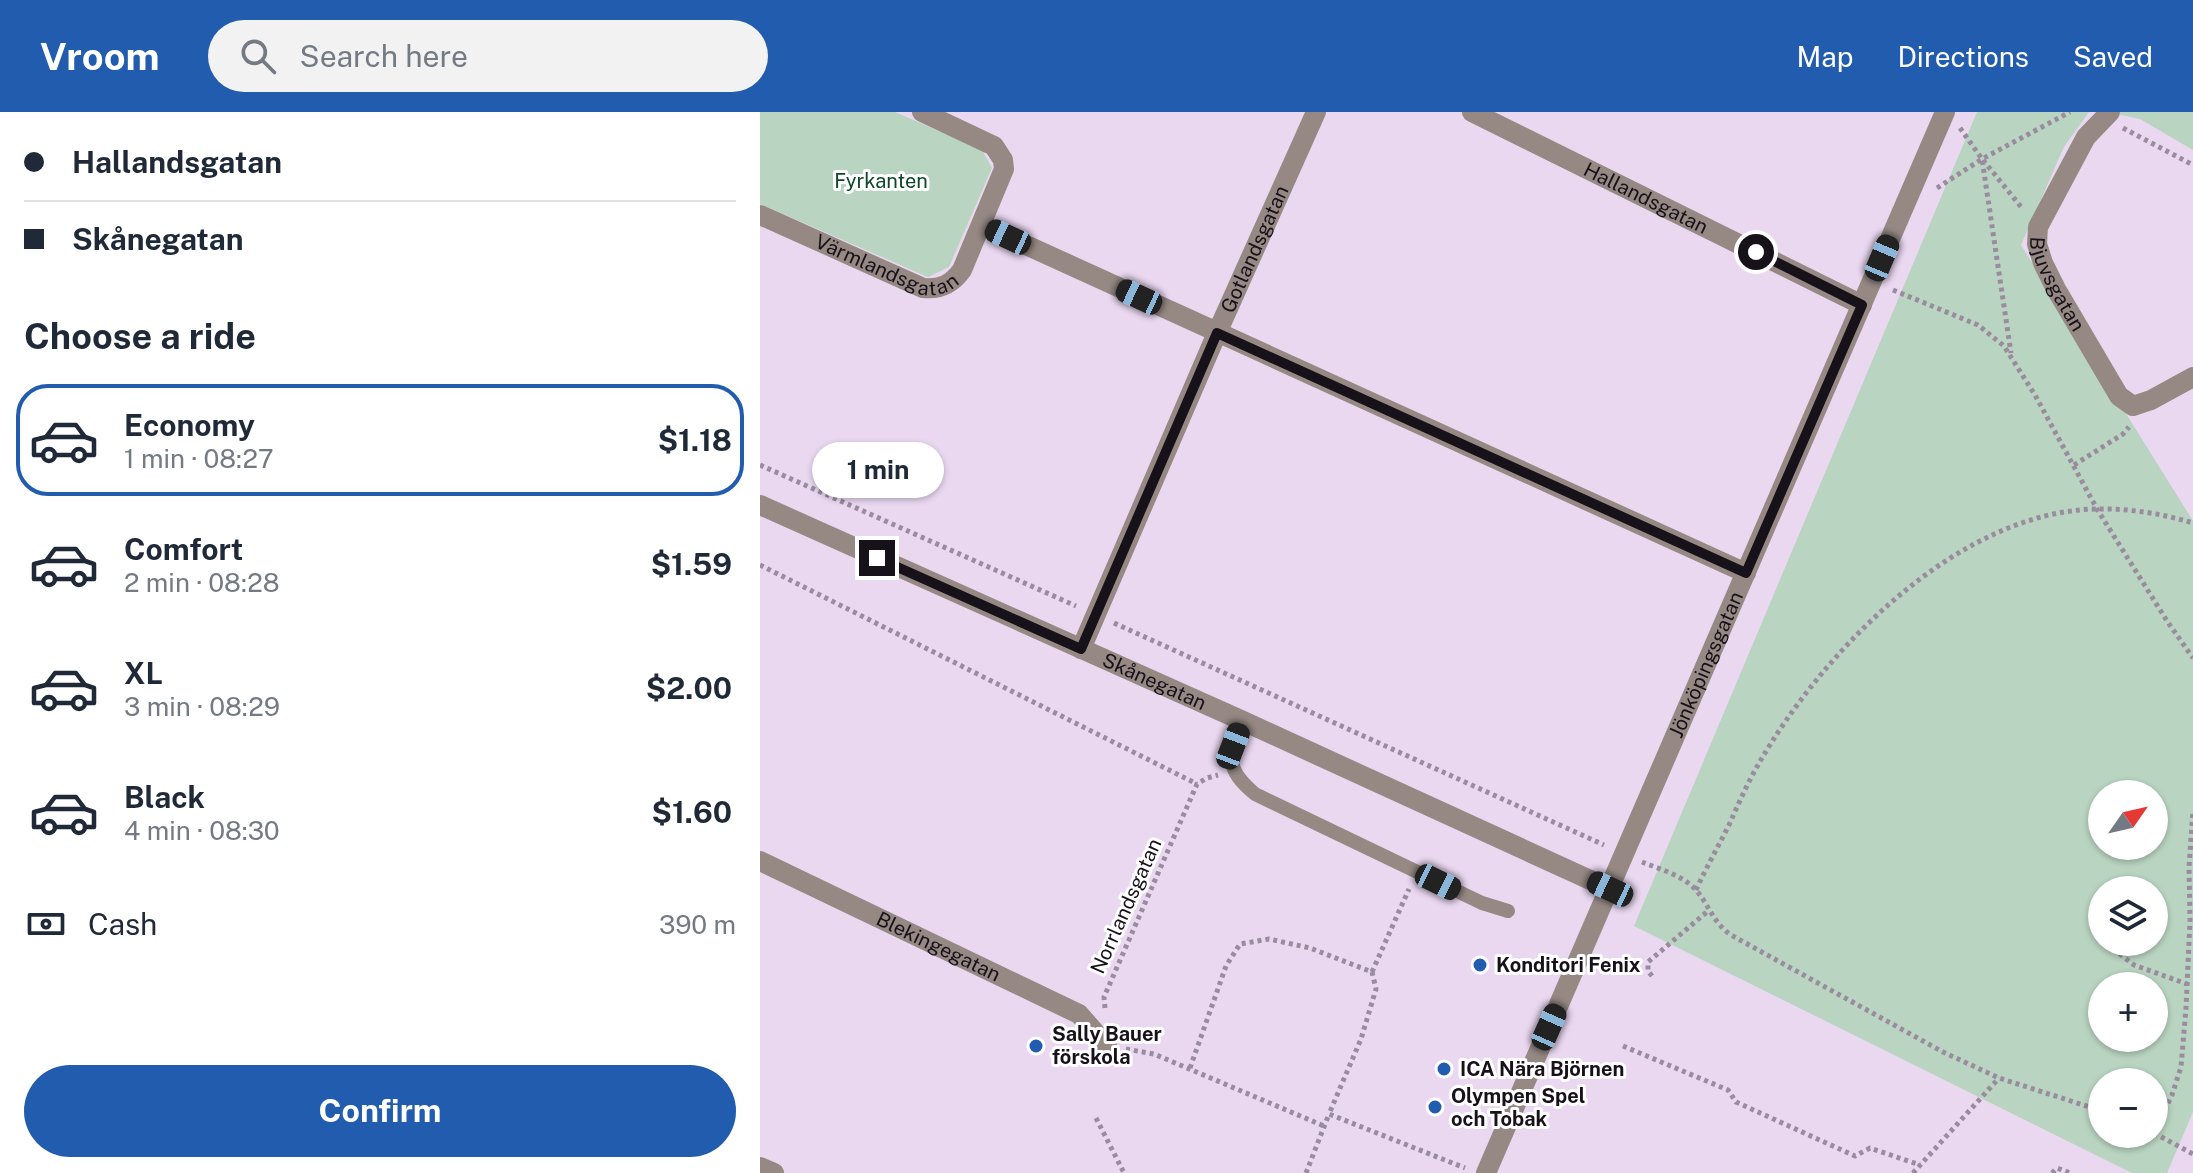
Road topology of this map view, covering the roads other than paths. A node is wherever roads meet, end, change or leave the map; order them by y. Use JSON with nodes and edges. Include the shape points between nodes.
{"nodes":[{"id":1,"x":922,"y":112,"type":"edge"},
{"id":2,"x":1316,"y":112,"type":"edge"},
{"id":3,"x":1472,"y":112,"type":"edge"},
{"id":4,"x":2106,"y":114,"type":"edge"},
{"id":5,"x":1951,"y":118,"type":"edge"},
{"id":6,"x":760,"y":215,"type":"edge"},
{"id":7,"x":982,"y":225,"type":"junction"},
{"id":8,"x":1862,"y":305,"type":"junction"},
{"id":9,"x":1217,"y":333,"type":"junction"},
{"id":10,"x":2193,"y":377,"type":"edge"},
{"id":11,"x":760,"y":505,"type":"edge"},
{"id":12,"x":1746,"y":573,"type":"junction"},
{"id":13,"x":1081,"y":649,"type":"junction"},
{"id":14,"x":1243,"y":721,"type":"junction"},
{"id":15,"x":760,"y":861,"type":"edge"},
{"id":16,"x":1610,"y":889,"type":"junction"},
{"id":17,"x":1508,"y":911,"type":"dead end"},
{"id":18,"x":1107,"y":1046,"type":"road end"},
{"id":19,"x":760,"y":1167,"type":"edge"},
{"id":20,"x":774,"y":1173,"type":"edge"},
{"id":21,"x":1486,"y":1173,"type":"edge"}],
"edges":[{"from":1,"to":7,"type":"street","name":"Värmlandsgatan","via":[[988,142],[999,153],[1004,169]]},
{"from":2,"to":9,"type":"street","name":"Gotlandsgatan"},
{"from":3,"to":8,"type":"street","name":"Hallandsgatan"},
{"from":4,"to":10,"type":"street","name":"Bjuvsgatan","via":[[2086,137],[2038,227],[2039,254],[2119,396],[2133,406]]},
{"from":5,"to":8,"type":"street","name":"Jönköpingsgatan"},
{"from":6,"to":7,"type":"street","name":"Värmlandsgatan","via":[[934,289],[957,277]]},
{"from":7,"to":9,"type":"street"},
{"from":8,"to":12,"type":"street","name":"Jönköpingsgatan"},
{"from":9,"to":12,"type":"street"},
{"from":9,"to":13,"type":"street","name":"Gotlandsgatan"},
{"from":11,"to":13,"type":"street","name":"Skånegatan"},
{"from":12,"to":16,"type":"street","name":"Jönköpingsgatan"},
{"from":13,"to":14,"type":"street","name":"Skånegatan"},
{"from":14,"to":16,"type":"street","name":"Skånegatan"},
{"from":14,"to":17,"type":"lane","via":[[1230,761],[1255,794]]},
{"from":15,"to":18,"type":"street","name":"Blekingegatan","via":[[1079,1014]]},
{"from":16,"to":21,"type":"street","name":"Jönköpingsgatan"},
{"from":19,"to":20,"type":"street"}]}
